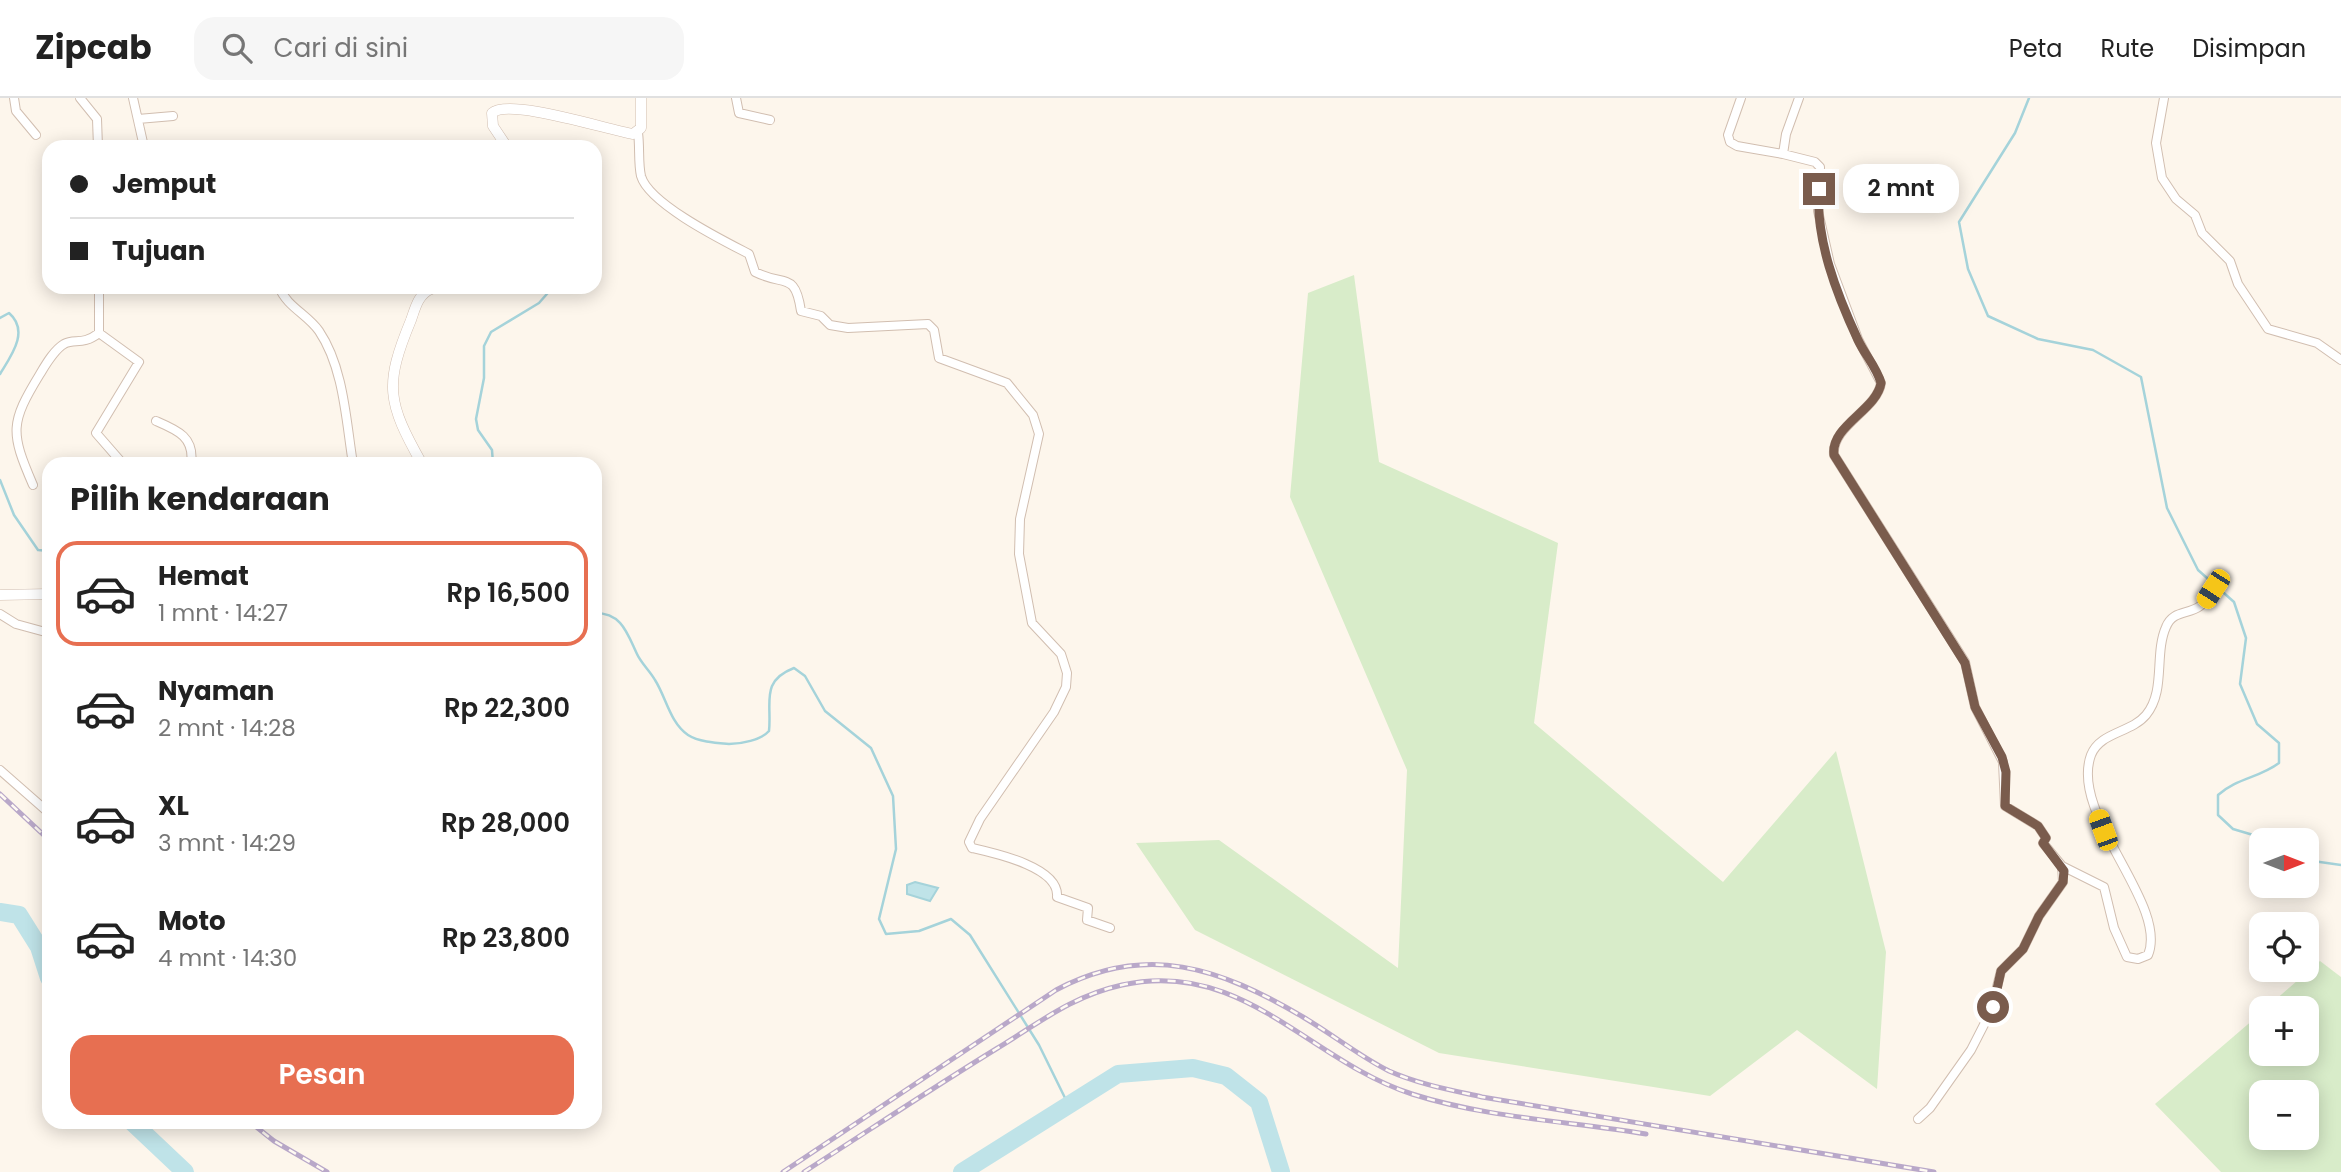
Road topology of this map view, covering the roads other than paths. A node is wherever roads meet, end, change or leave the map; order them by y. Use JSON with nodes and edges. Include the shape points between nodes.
{"nodes":[{"id":1,"x":14,"y":98,"type":"edge"},
{"id":2,"x":80,"y":98,"type":"edge"},
{"id":3,"x":133,"y":98,"type":"edge"},
{"id":4,"x":640,"y":98,"type":"edge"},
{"id":5,"x":736,"y":98,"type":"edge"},
{"id":6,"x":1741,"y":98,"type":"edge"},
{"id":7,"x":1799,"y":98,"type":"edge"},
{"id":8,"x":2164,"y":98,"type":"edge"},
{"id":9,"x":173,"y":116,"type":"dead end"},
{"id":10,"x":138,"y":119,"type":"junction"},
{"id":11,"x":770,"y":120,"type":"dead end"},
{"id":12,"x":638,"y":132,"type":"junction"},
{"id":13,"x":36,"y":135,"type":"dead end"},
{"id":14,"x":98,"y":140,"type":"edge"},
{"id":15,"x":142,"y":140,"type":"edge"},
{"id":16,"x":502,"y":140,"type":"edge"},
{"id":17,"x":1783,"y":154,"type":"junction"},
{"id":18,"x":99,"y":294,"type":"edge"},
{"id":19,"x":283,"y":294,"type":"edge"},
{"id":20,"x":424,"y":294,"type":"edge"},
{"id":21,"x":99,"y":333,"type":"junction"},
{"id":22,"x":2341,"y":360,"type":"edge"},
{"id":23,"x":156,"y":421,"type":"dead end"},
{"id":24,"x":117,"y":457,"type":"edge"},
{"id":25,"x":191,"y":457,"type":"edge"},
{"id":26,"x":352,"y":457,"type":"edge"},
{"id":27,"x":419,"y":457,"type":"edge"},
{"id":28,"x":33,"y":485,"type":"dead end"},
{"id":29,"x":2213,"y":589,"type":"dead end"},
{"id":30,"x":42,"y":594,"type":"edge"},
{"id":31,"x":0,"y":595,"type":"edge"},
{"id":32,"x":0,"y":614,"type":"edge"},
{"id":33,"x":42,"y":631,"type":"edge"},
{"id":34,"x":0,"y":770,"type":"edge"},
{"id":35,"x":42,"y":807,"type":"edge"},
{"id":36,"x":2062,"y":866,"type":"junction"},
{"id":37,"x":1110,"y":928,"type":"dead end"},
{"id":38,"x":1918,"y":1119,"type":"dead end"}],
"edges":[{"from":1,"to":13,"type":"street","via":[[17,114]]},
{"from":2,"to":14,"type":"street","via":[[97,120]]},
{"from":3,"to":10,"type":"street"},
{"from":4,"to":12,"type":"street"},
{"from":5,"to":11,"type":"street","via":[[739,113]]},
{"from":6,"to":17,"type":"street","via":[[1728,135],[1730,142]]},
{"from":7,"to":17,"type":"street"},
{"from":8,"to":22,"type":"street","via":[[2156,154],[2166,186],[2230,261],[2238,284],[2268,329],[2317,343]]},
{"from":9,"to":10,"type":"street"},
{"from":10,"to":15,"type":"street"},
{"from":12,"to":16,"type":"street","via":[[630,134],[513,102],[498,106],[491,117]]},
{"from":12,"to":37,"type":"street","via":[[641,175],[654,193],[698,227],[749,254],[753,271],[794,286],[801,311],[844,328],[928,324],[934,330],[939,358],[1007,383],[1033,415],[1039,434],[1020,519],[1019,554],[1032,623],[1060,654],[1067,680],[1054,712],[969,842],[972,848],[1029,866],[1054,884],[1057,897],[1088,908],[1088,920]]},
{"from":17,"to":36,"type":"street","via":[[1820,167],[1818,211],[1830,264],[1858,339],[1881,381],[1878,394],[1838,439],[1834,455],[1965,663],[1975,707],[2002,757],[2005,806],[2038,826],[2046,838],[2043,843]]},
{"from":18,"to":21,"type":"street"},
{"from":19,"to":26,"type":"street","via":[[317,329],[332,358]]},
{"from":20,"to":27,"type":"street","via":[[394,362],[391,381],[396,406]]},
{"from":21,"to":24,"type":"street","via":[[139,362],[96,433]]},
{"from":21,"to":28,"type":"street","via":[[57,350],[19,411],[17,446]]},
{"from":23,"to":25,"type":"street","via":[[185,436],[191,443]]},
{"from":29,"to":36,"type":"street","via":[[2202,604],[2176,614],[2166,626],[2156,694],[2146,715],[2097,744],[2091,756],[2093,802],[2103,830],[2134,884],[2151,943],[2148,956],[2127,957],[2104,887]]},
{"from":30,"to":31,"type":"street"},
{"from":32,"to":33,"type":"street"},
{"from":34,"to":35,"type":"street"},
{"from":36,"to":38,"type":"street","via":[[2065,876],[2060,887],[2023,949],[1999,975],[1992,1012],[1971,1050]]}]}
